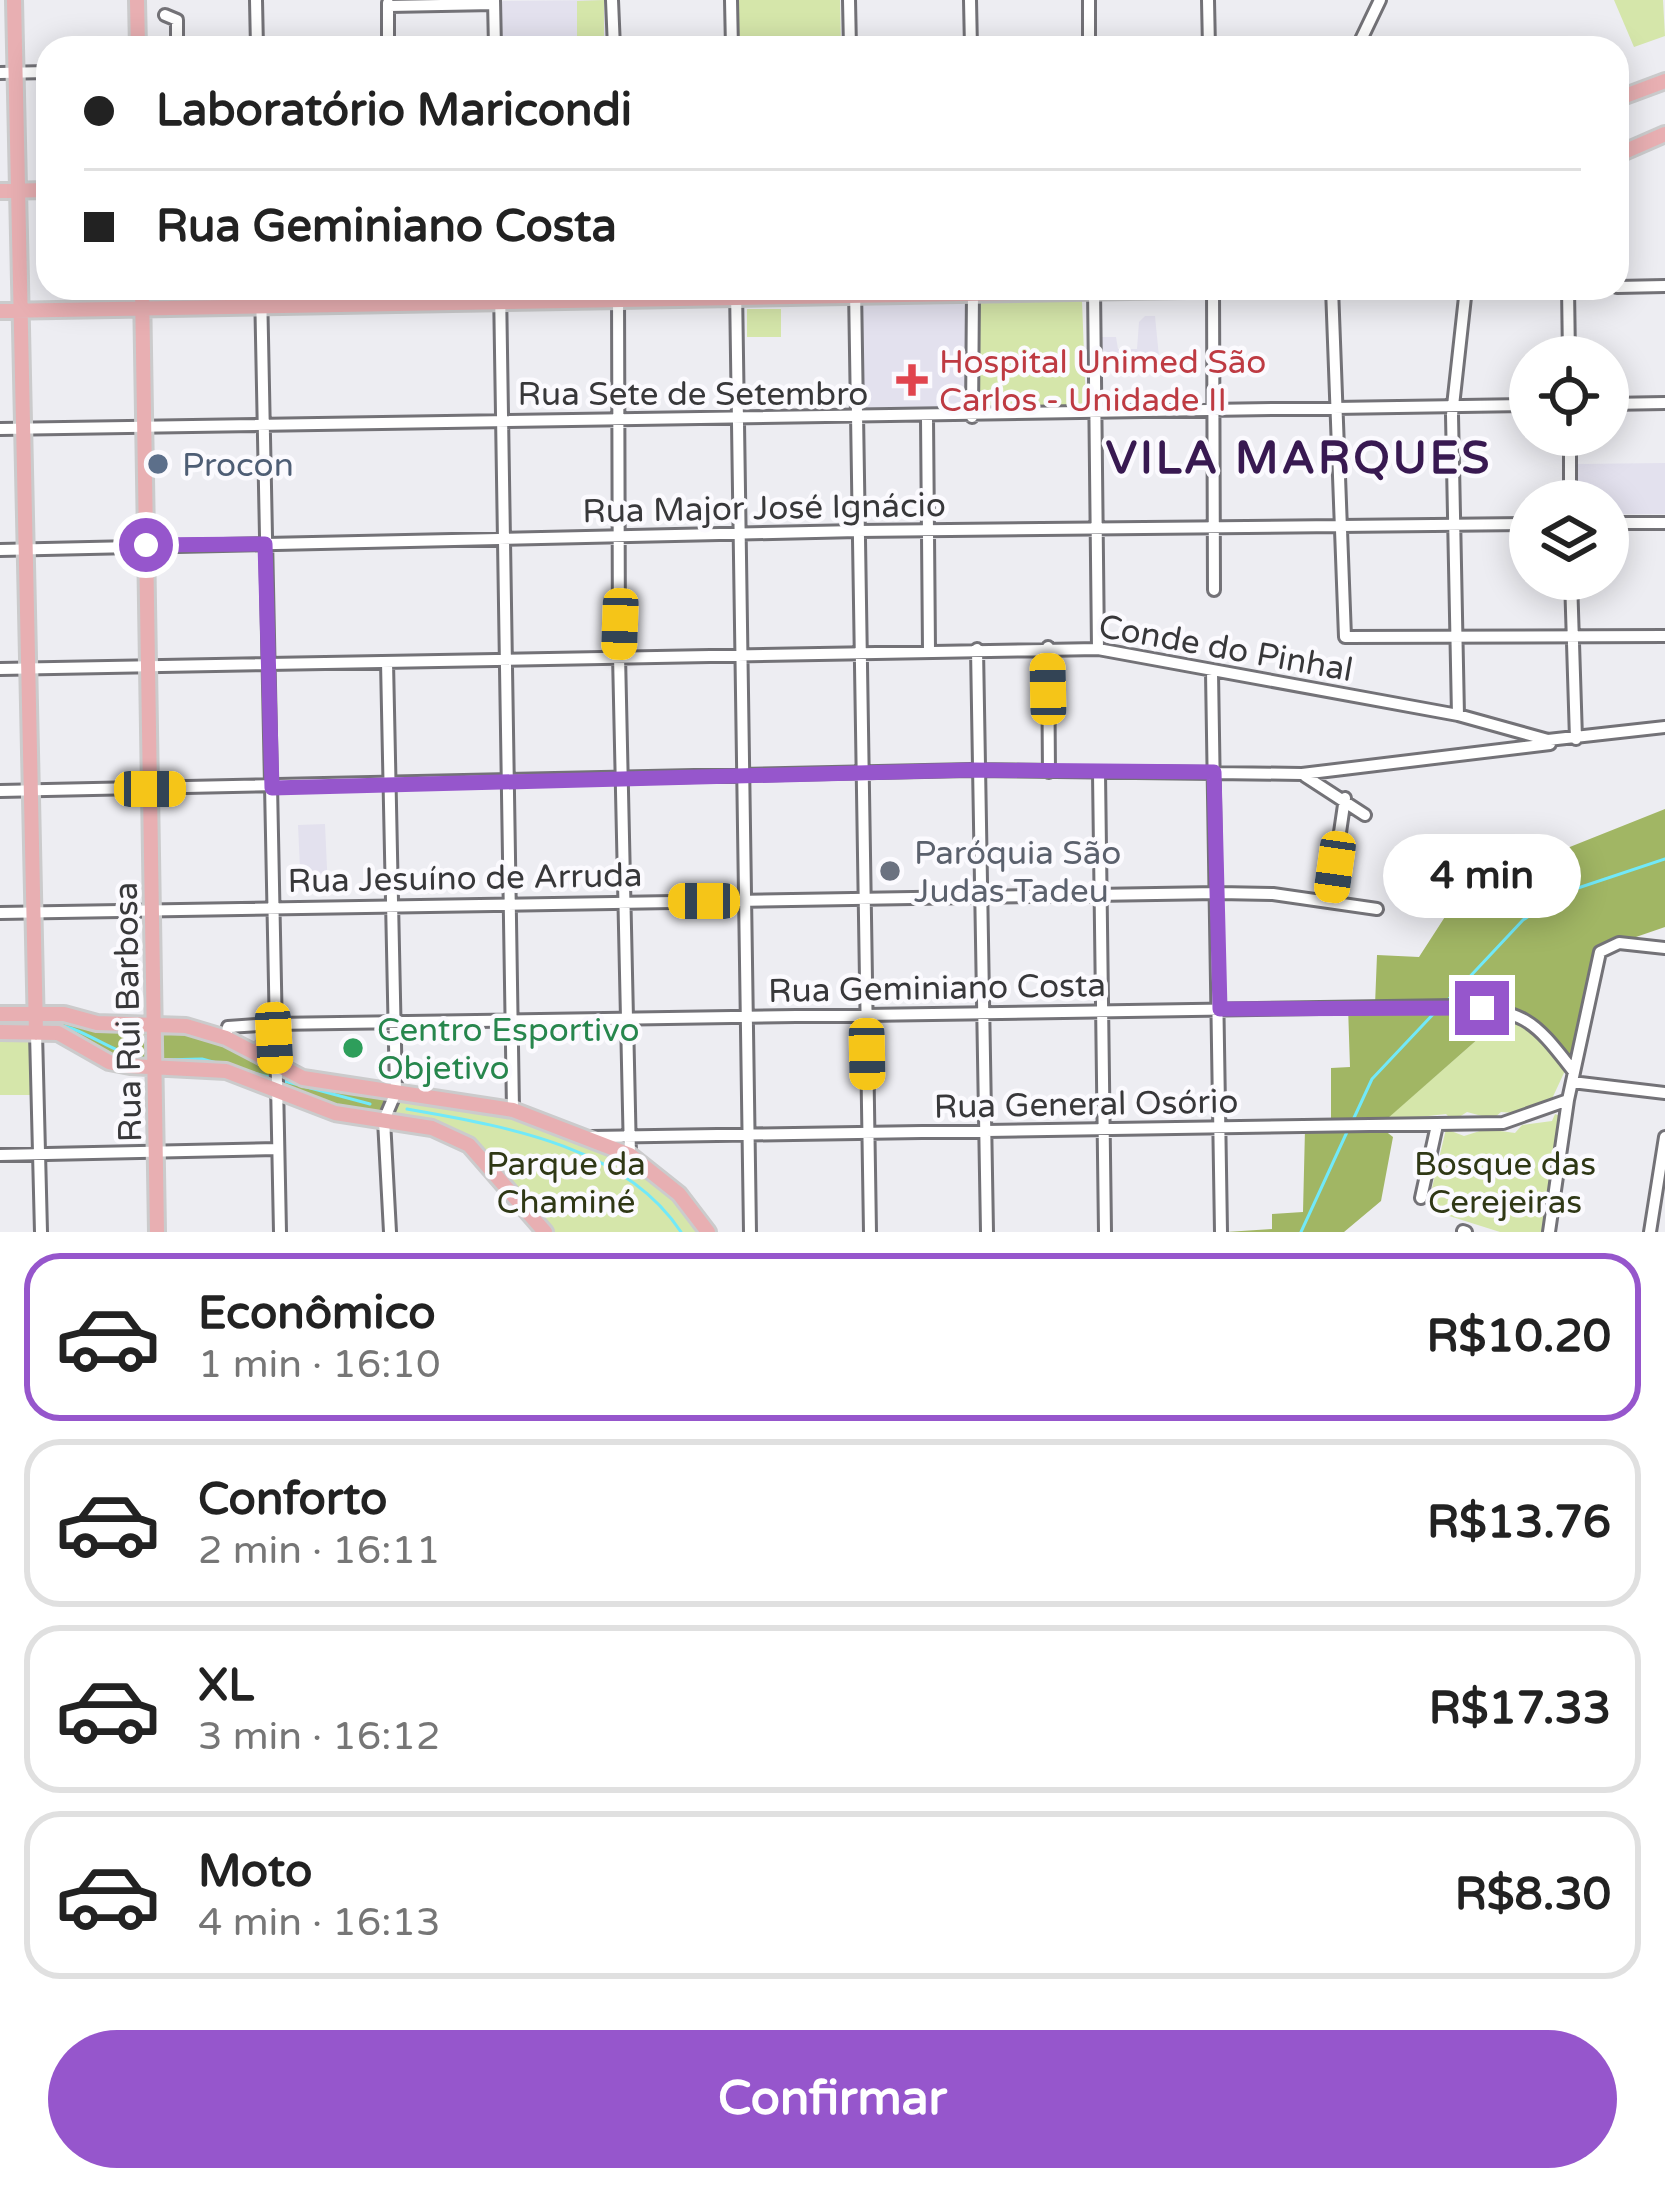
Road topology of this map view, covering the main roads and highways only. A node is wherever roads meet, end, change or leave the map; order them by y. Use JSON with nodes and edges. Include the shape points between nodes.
{"nodes":[{"id":1,"x":14,"y":0,"type":"edge"},
{"id":2,"x":137,"y":0,"type":"edge"},
{"id":3,"x":138,"y":36,"type":"edge"},
{"id":4,"x":8,"y":73,"type":"edge"},
{"id":5,"x":1665,"y":81,"type":"edge"},
{"id":6,"x":1629,"y":94,"type":"edge"},
{"id":7,"x":1665,"y":134,"type":"edge"},
{"id":8,"x":1629,"y":149,"type":"edge"},
{"id":9,"x":36,"y":190,"type":"edge"},
{"id":10,"x":0,"y":191,"type":"edge"},
{"id":11,"x":19,"y":191,"type":"junction"},
{"id":12,"x":142,"y":300,"type":"edge"},
{"id":13,"x":452,"y":300,"type":"edge"},
{"id":14,"x":142,"y":309,"type":"junction"},
{"id":15,"x":0,"y":311,"type":"edge"},
{"id":16,"x":21,"y":311,"type":"junction"},
{"id":17,"x":0,"y":1014,"type":"edge"},
{"id":18,"x":36,"y":1023,"type":"junction"},
{"id":19,"x":155,"y":1025,"type":"junction"},
{"id":20,"x":274,"y":1031,"type":"road end"},
{"id":21,"x":0,"y":1032,"type":"edge"},
{"id":22,"x":255,"y":1053,"type":"junction"},
{"id":23,"x":156,"y":1062,"type":"junction"},
{"id":24,"x":157,"y":1232,"type":"edge"},
{"id":25,"x":545,"y":1232,"type":"edge"},
{"id":26,"x":708,"y":1232,"type":"edge"}],
"edges":[{"from":1,"to":4,"type":"main road"},
{"from":2,"to":3,"type":"main road"},
{"from":4,"to":11,"type":"main road"},
{"from":5,"to":6,"type":"main road"},
{"from":7,"to":8,"type":"main road"},
{"from":9,"to":11,"type":"main road"},
{"from":10,"to":11,"type":"main road"},
{"from":11,"to":16,"type":"main road"},
{"from":12,"to":14,"type":"main road","name":"Rua Rui Barbosa"},
{"from":13,"to":14,"type":"main road"},
{"from":14,"to":16,"type":"main road"},
{"from":14,"to":19,"type":"main road","name":"Rua Rui Barbosa"},
{"from":15,"to":16,"type":"main road"},
{"from":16,"to":18,"type":"main road"},
{"from":17,"to":18,"type":"main road"},
{"from":18,"to":19,"type":"main road"},
{"from":18,"to":21,"type":"main road"},
{"from":18,"to":23,"type":"main road","via":[[110,1061]]},
{"from":19,"to":22,"type":"main road","via":[[226,1038]]},
{"from":19,"to":23,"type":"main road","name":"Rua Rui Barbosa"},
{"from":20,"to":22,"type":"main road"},
{"from":22,"to":26,"type":"main road","via":[[303,1078],[513,1110],[592,1137],[679,1194]]},
{"from":23,"to":24,"type":"main road","name":"Rua Rui Barbosa"},
{"from":23,"to":25,"type":"main road","via":[[226,1070],[335,1114],[432,1128],[469,1145]]}]}
